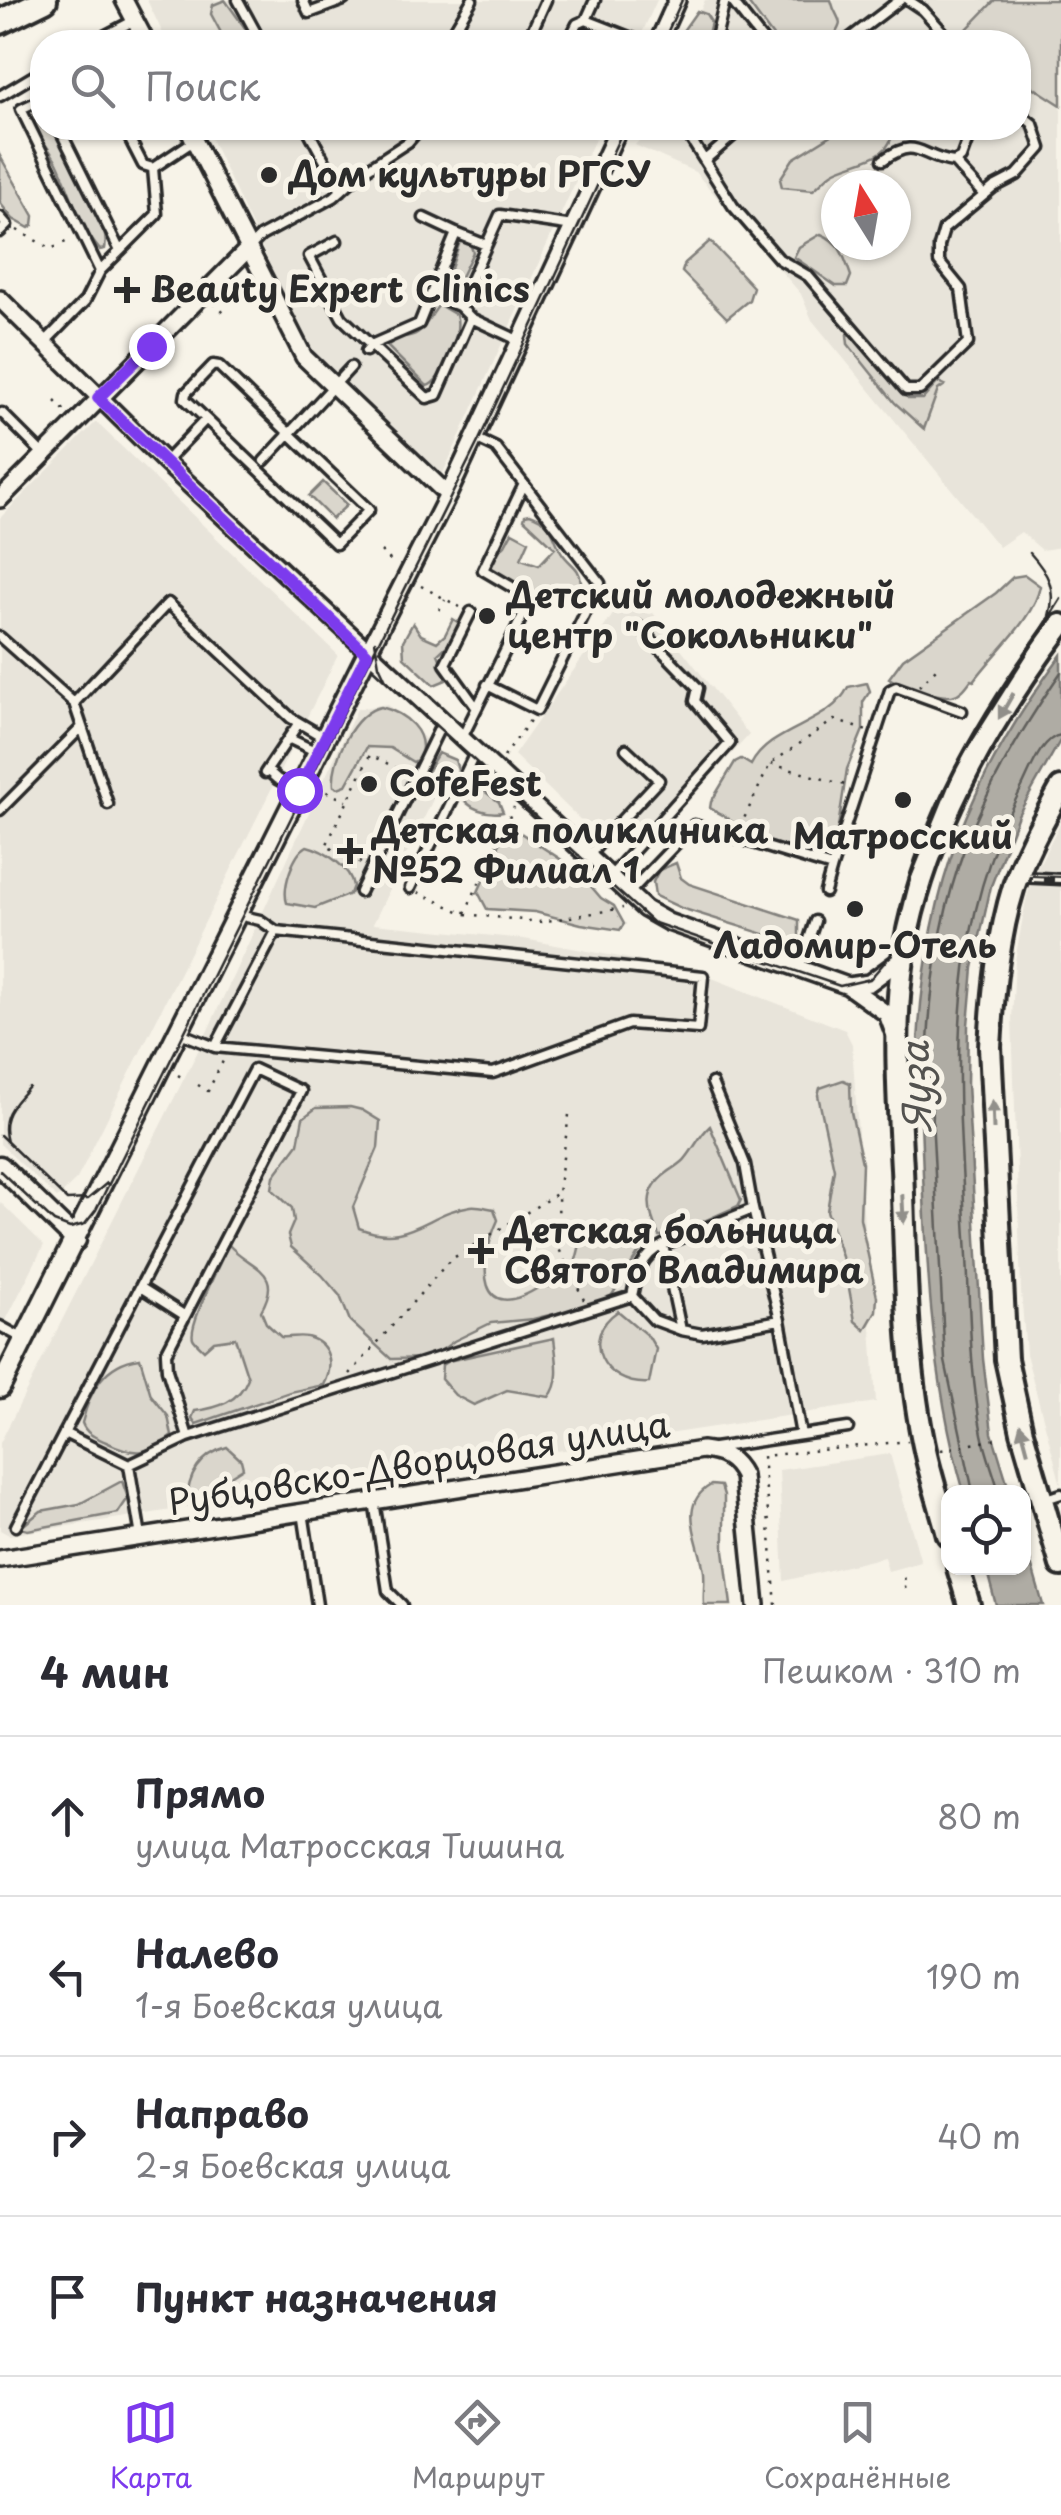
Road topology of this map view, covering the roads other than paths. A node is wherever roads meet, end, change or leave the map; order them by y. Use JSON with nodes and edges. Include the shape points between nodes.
{"nodes":[{"id":1,"x":45,"y":0,"type":"edge"},
{"id":2,"x":124,"y":0,"type":"edge"},
{"id":3,"x":238,"y":0,"type":"edge"},
{"id":4,"x":303,"y":0,"type":"edge"},
{"id":5,"x":344,"y":0,"type":"edge"},
{"id":6,"x":472,"y":0,"type":"edge"},
{"id":7,"x":546,"y":0,"type":"edge"},
{"id":8,"x":595,"y":0,"type":"edge"},
{"id":9,"x":677,"y":0,"type":"edge"},
{"id":10,"x":728,"y":0,"type":"edge"},
{"id":11,"x":900,"y":0,"type":"edge"},
{"id":12,"x":908,"y":0,"type":"edge"},
{"id":13,"x":134,"y":20,"type":"junction"},
{"id":14,"x":586,"y":20,"type":"junction"},
{"id":15,"x":0,"y":22,"type":"edge"},
{"id":16,"x":115,"y":30,"type":"edge"},
{"id":17,"x":139,"y":30,"type":"edge"},
{"id":18,"x":254,"y":30,"type":"edge"},
{"id":19,"x":454,"y":30,"type":"edge"},
{"id":20,"x":532,"y":30,"type":"edge"},
{"id":21,"x":574,"y":30,"type":"edge"},
{"id":22,"x":611,"y":30,"type":"edge"},
{"id":23,"x":663,"y":30,"type":"edge"},
{"id":24,"x":719,"y":30,"type":"edge"},
{"id":25,"x":754,"y":30,"type":"edge"},
{"id":26,"x":861,"y":30,"type":"edge"},
{"id":27,"x":941,"y":30,"type":"edge"},
{"id":28,"x":30,"y":78,"type":"edge"},
{"id":29,"x":0,"y":96,"type":"edge"},
{"id":30,"x":30,"y":104,"type":"edge"},
{"id":31,"x":1031,"y":122,"type":"edge"},
{"id":32,"x":30,"y":127,"type":"edge"},
{"id":33,"x":36,"y":140,"type":"edge"},
{"id":34,"x":65,"y":140,"type":"edge"},
{"id":35,"x":130,"y":140,"type":"edge"},
{"id":36,"x":185,"y":140,"type":"edge"},
{"id":37,"x":195,"y":140,"type":"edge"},
{"id":38,"x":313,"y":140,"type":"edge"},
{"id":39,"x":410,"y":140,"type":"edge"},
{"id":40,"x":613,"y":140,"type":"edge"},
{"id":41,"x":692,"y":140,"type":"edge"},
{"id":42,"x":728,"y":140,"type":"edge"},
{"id":43,"x":968,"y":140,"type":"edge"},
{"id":44,"x":706,"y":159,"type":"junction"},
{"id":45,"x":883,"y":160,"type":"dead end"},
{"id":46,"x":954,"y":162,"type":"junction"},
{"id":47,"x":153,"y":168,"type":"junction"},
{"id":48,"x":341,"y":191,"type":"junction"},
{"id":49,"x":984,"y":195,"type":"junction"},
{"id":50,"x":0,"y":216,"type":"edge"},
{"id":51,"x":424,"y":218,"type":"dead end"},
{"id":52,"x":574,"y":226,"type":"junction"},
{"id":53,"x":4,"y":228,"type":"edge"},
{"id":54,"x":456,"y":233,"type":"junction"},
{"id":55,"x":337,"y":241,"type":"dead end"},
{"id":56,"x":486,"y":245,"type":"junction"},
{"id":57,"x":249,"y":248,"type":"junction"},
{"id":58,"x":120,"y":251,"type":"junction"},
{"id":59,"x":100,"y":271,"type":"junction"},
{"id":60,"x":431,"y":294,"type":"junction"},
{"id":61,"x":0,"y":298,"type":"edge"},
{"id":62,"x":459,"y":306,"type":"junction"},
{"id":63,"x":472,"y":318,"type":"junction"},
{"id":64,"x":520,"y":341,"type":"junction"},
{"id":65,"x":44,"y":343,"type":"junction"},
{"id":66,"x":368,"y":348,"type":"junction"},
{"id":67,"x":351,"y":367,"type":"dead end"},
{"id":68,"x":332,"y":387,"type":"junction"},
{"id":69,"x":98,"y":398,"type":"junction"},
{"id":70,"x":2,"y":413,"type":"edge"},
{"id":71,"x":206,"y":419,"type":"junction"},
{"id":72,"x":290,"y":434,"type":"junction"},
{"id":73,"x":475,"y":438,"type":"junction"},
{"id":74,"x":44,"y":455,"type":"junction"},
{"id":75,"x":264,"y":461,"type":"dead end"},
{"id":76,"x":164,"y":462,"type":"junction"},
{"id":77,"x":524,"y":484,"type":"junction"},
{"id":78,"x":448,"y":495,"type":"junction"},
{"id":79,"x":0,"y":499,"type":"edge"},
{"id":80,"x":470,"y":612,"type":"road end"},
{"id":81,"x":638,"y":626,"type":"dead end"},
{"id":82,"x":1061,"y":626,"type":"edge"},
{"id":83,"x":0,"y":636,"type":"edge"},
{"id":84,"x":367,"y":654,"type":"junction"},
{"id":85,"x":487,"y":685,"type":"junction"},
{"id":86,"x":74,"y":703,"type":"junction"},
{"id":87,"x":476,"y":708,"type":"junction"},
{"id":88,"x":962,"y":711,"type":"dead end"},
{"id":89,"x":442,"y":722,"type":"junction"},
{"id":90,"x":298,"y":724,"type":"junction"},
{"id":91,"x":82,"y":727,"type":"junction"},
{"id":92,"x":290,"y":740,"type":"junction"},
{"id":93,"x":461,"y":740,"type":"junction"},
{"id":94,"x":322,"y":745,"type":"junction"},
{"id":95,"x":626,"y":749,"type":"dead end"},
{"id":96,"x":476,"y":753,"type":"junction"},
{"id":97,"x":308,"y":788,"type":"junction"},
{"id":98,"x":1061,"y":788,"type":"edge"},
{"id":99,"x":108,"y":804,"type":"dead end"},
{"id":100,"x":0,"y":810,"type":"edge"},
{"id":101,"x":587,"y":857,"type":"junction"},
{"id":102,"x":832,"y":867,"type":"junction"},
{"id":103,"x":1018,"y":877,"type":"junction"},
{"id":104,"x":609,"y":878,"type":"junction"},
{"id":105,"x":1061,"y":878,"type":"edge"},
{"id":106,"x":410,"y":888,"type":"road end"},
{"id":107,"x":360,"y":892,"type":"dead end"},
{"id":108,"x":825,"y":892,"type":"dead end"},
{"id":109,"x":626,"y":901,"type":"junction"},
{"id":110,"x":238,"y":915,"type":"junction"},
{"id":111,"x":814,"y":921,"type":"dead end"},
{"id":112,"x":276,"y":931,"type":"junction"},
{"id":113,"x":902,"y":958,"type":"junction"},
{"id":114,"x":799,"y":969,"type":"junction"},
{"id":115,"x":848,"y":986,"type":"junction"},
{"id":116,"x":180,"y":1032,"type":"junction"},
{"id":117,"x":898,"y":1042,"type":"junction"},
{"id":118,"x":215,"y":1047,"type":"junction"},
{"id":119,"x":712,"y":1083,"type":"dead end"},
{"id":120,"x":0,"y":1166,"type":"edge"},
{"id":121,"x":753,"y":1209,"type":"junction"},
{"id":122,"x":76,"y":1240,"type":"junction"},
{"id":123,"x":662,"y":1245,"type":"junction"},
{"id":124,"x":140,"y":1286,"type":"junction"},
{"id":125,"x":632,"y":1296,"type":"junction"},
{"id":126,"x":184,"y":1314,"type":"junction"},
{"id":127,"x":780,"y":1320,"type":"junction"},
{"id":128,"x":0,"y":1326,"type":"edge"},
{"id":129,"x":682,"y":1330,"type":"junction"},
{"id":130,"x":25,"y":1340,"type":"junction"},
{"id":131,"x":0,"y":1388,"type":"edge"},
{"id":132,"x":848,"y":1428,"type":"dead end"},
{"id":133,"x":64,"y":1433,"type":"junction"},
{"id":134,"x":801,"y":1435,"type":"junction"},
{"id":135,"x":188,"y":1437,"type":"junction"},
{"id":136,"x":702,"y":1450,"type":"junction"},
{"id":137,"x":129,"y":1465,"type":"junction"},
{"id":138,"x":1051,"y":1498,"type":"edge"},
{"id":139,"x":374,"y":1501,"type":"junction"},
{"id":140,"x":941,"y":1509,"type":"edge"},
{"id":141,"x":303,"y":1512,"type":"junction"},
{"id":142,"x":16,"y":1526,"type":"dead end"},
{"id":143,"x":141,"y":1537,"type":"junction"},
{"id":144,"x":0,"y":1559,"type":"edge"},
{"id":145,"x":1061,"y":1565,"type":"edge"},
{"id":146,"x":960,"y":1575,"type":"edge"},
{"id":147,"x":317,"y":1605,"type":"edge"},
{"id":148,"x":402,"y":1605,"type":"edge"},
{"id":149,"x":756,"y":1605,"type":"edge"},
{"id":150,"x":969,"y":1605,"type":"edge"}],
"edges":[{"from":1,"to":15,"type":"main road"},
{"from":2,"to":13,"type":"street"},
{"from":3,"to":18,"type":"lane"},
{"from":4,"to":5,"type":"lane","via":[[309,14]]},
{"from":6,"to":19,"type":"lane"},
{"from":7,"to":20,"type":"lane"},
{"from":8,"to":14,"type":"lane"},
{"from":9,"to":23,"type":"street"},
{"from":10,"to":24,"type":"lane"},
{"from":10,"to":25,"type":"lane"},
{"from":11,"to":26,"type":"lane"},
{"from":12,"to":27,"type":"lane"},
{"from":13,"to":16,"type":"lane"},
{"from":13,"to":17,"type":"street"},
{"from":14,"to":21,"type":"lane"},
{"from":14,"to":22,"type":"lane"},
{"from":28,"to":29,"type":"lane"},
{"from":30,"to":32,"type":"lane","via":[[21,109]]},
{"from":31,"to":49,"type":"lane","via":[[1041,148],[1017,176]]},
{"from":33,"to":59,"type":"lane"},
{"from":34,"to":58,"type":"lane"},
{"from":35,"to":47,"type":"lane","via":[[143,166]]},
{"from":36,"to":47,"type":"lane"},
{"from":37,"to":57,"type":"street"},
{"from":38,"to":48,"type":"lane"},
{"from":39,"to":48,"type":"lane"},
{"from":40,"to":52,"type":"street"},
{"from":41,"to":44,"type":"lane"},
{"from":42,"to":44,"type":"lane"},
{"from":43,"to":46,"type":"lane"},
{"from":44,"to":49,"type":"lane","via":[[733,206],[779,258],[808,276],[913,392],[968,343],[961,289],[939,262],[939,246],[944,229]]},
{"from":45,"to":46,"type":"lane","via":[[910,147]]},
{"from":46,"to":49,"type":"lane"},
{"from":47,"to":58,"type":"lane","via":[[157,214]]},
{"from":48,"to":57,"type":"lane"},
{"from":50,"to":53,"type":"lane"},
{"from":51,"to":54,"type":"lane"},
{"from":52,"to":56,"type":"lane","via":[[500,216]]},
{"from":52,"to":64,"type":"street"},
{"from":54,"to":56,"type":"lane"},
{"from":54,"to":60,"type":"lane"},
{"from":55,"to":66,"type":"lane","via":[[309,256],[342,318]]},
{"from":56,"to":62,"type":"lane"},
{"from":57,"to":68,"type":"street","via":[[304,358]]},
{"from":57,"to":69,"type":"street"},
{"from":58,"to":59,"type":"lane"},
{"from":59,"to":65,"type":"lane","via":[[85,301]]},
{"from":60,"to":62,"type":"lane"},
{"from":60,"to":66,"type":"lane","via":[[419,324]]},
{"from":61,"to":65,"type":"street"},
{"from":62,"to":63,"type":"lane"},
{"from":63,"to":64,"type":"lane"},
{"from":63,"to":66,"type":"lane","via":[[436,396],[427,398]]},
{"from":64,"to":73,"type":"street"},
{"from":65,"to":69,"type":"street"},
{"from":67,"to":68,"type":"lane"},
{"from":68,"to":72,"type":"lane"},
{"from":68,"to":78,"type":"street"},
{"from":69,"to":74,"type":"street"},
{"from":69,"to":76,"type":"street"},
{"from":70,"to":74,"type":"lane"},
{"from":71,"to":72,"type":"lane","via":[[186,393],[219,366]]},
{"from":71,"to":72,"type":"lane","via":[[336,544],[369,510]]},
{"from":71,"to":76,"type":"lane"},
{"from":72,"to":75,"type":"lane"},
{"from":73,"to":77,"type":"lane","via":[[496,448]]},
{"from":73,"to":78,"type":"street"},
{"from":74,"to":79,"type":"street"},
{"from":76,"to":84,"type":"street"},
{"from":77,"to":85,"type":"lane","via":[[482,570],[525,599]]},
{"from":77,"to":85,"type":"lane","via":[[600,583],[537,710]]},
{"from":78,"to":84,"type":"street"},
{"from":80,"to":87,"type":"lane","via":[[445,664]]},
{"from":81,"to":104,"type":"lane","via":[[698,688],[694,701],[730,743]]},
{"from":82,"to":113,"type":"main road","one_way":true,"via":[[1021,680],[942,824]]},
{"from":83,"to":86,"type":"lane"},
{"from":84,"to":89,"type":"street"},
{"from":84,"to":94,"type":"street"},
{"from":85,"to":87,"type":"lane"},
{"from":86,"to":90,"type":"lane","via":[[168,604]]},
{"from":86,"to":91,"type":"lane"},
{"from":87,"to":93,"type":"lane"},
{"from":88,"to":102,"type":"lane","via":[[890,690]]},
{"from":89,"to":93,"type":"street"},
{"from":89,"to":107,"type":"lane"},
{"from":90,"to":92,"type":"lane"},
{"from":90,"to":94,"type":"lane"},
{"from":91,"to":99,"type":"lane"},
{"from":91,"to":100,"type":"lane"},
{"from":92,"to":94,"type":"lane"},
{"from":92,"to":97,"type":"lane","via":[[266,771]]},
{"from":93,"to":96,"type":"street"},
{"from":94,"to":97,"type":"street"},
{"from":95,"to":101,"type":"lane","via":[[659,780]]},
{"from":96,"to":101,"type":"street"},
{"from":96,"to":106,"type":"lane"},
{"from":97,"to":110,"type":"street"},
{"from":98,"to":103,"type":"main road"},
{"from":101,"to":104,"type":"street"},
{"from":102,"to":108,"type":"lane"},
{"from":102,"to":109,"type":"lane","via":[[694,825]]},
{"from":103,"to":105,"type":"lane"},
{"from":138,"to":103,"type":"main road","one_way":true,"via":[[1022,1432],[1006,1358],[994,1138],[992,1001]]},
{"from":104,"to":109,"type":"street"},
{"from":109,"to":114,"type":"street"},
{"from":110,"to":112,"type":"lane"},
{"from":110,"to":116,"type":"street"},
{"from":111,"to":114,"type":"lane"},
{"from":112,"to":118,"type":"lane"},
{"from":112,"to":118,"type":"lane","via":[[703,976],[698,1029],[629,1024],[493,1074]]},
{"from":113,"to":115,"type":"street","via":[[869,983]]},
{"from":113,"to":117,"type":"main road"},
{"from":114,"to":115,"type":"street"},
{"from":115,"to":117,"type":"street","via":[[887,1014]]},
{"from":116,"to":118,"type":"lane"},
{"from":116,"to":122,"type":"street"},
{"from":117,"to":140,"type":"main road","one_way":true,"via":[[915,1382]]},
{"from":119,"to":121,"type":"lane","via":[[745,1164]]},
{"from":120,"to":122,"type":"street"},
{"from":121,"to":123,"type":"lane"},
{"from":121,"to":127,"type":"lane"},
{"from":122,"to":130,"type":"street"},
{"from":123,"to":125,"type":"lane","via":[[650,1252]]},
{"from":123,"to":129,"type":"lane"},
{"from":124,"to":126,"type":"lane"},
{"from":124,"to":126,"type":"lane","via":[[254,1069],[301,1091]]},
{"from":124,"to":133,"type":"lane"},
{"from":125,"to":129,"type":"lane","via":[[654,1320]]},
{"from":125,"to":135,"type":"lane"},
{"from":126,"to":135,"type":"lane","via":[[166,1354]]},
{"from":127,"to":129,"type":"lane","via":[[702,1334]]},
{"from":127,"to":134,"type":"lane"},
{"from":128,"to":130,"type":"lane"},
{"from":130,"to":131,"type":"street"},
{"from":132,"to":134,"type":"lane","name":"Рубцовско-Дворцовая улица"},
{"from":133,"to":137,"type":"lane"},
{"from":133,"to":142,"type":"lane"},
{"from":134,"to":136,"type":"lane","name":"Рубцовско-Дворцовая улица"},
{"from":135,"to":137,"type":"lane"},
{"from":136,"to":139,"type":"street","name":"Рубцовско-Дворцовая улица"},
{"from":136,"to":149,"type":"street","via":[[727,1456],[743,1476]]},
{"from":137,"to":143,"type":"lane"},
{"from":138,"to":145,"type":"main road"},
{"from":139,"to":141,"type":"street","name":"Рубцовско-Дворцовая улица"},
{"from":139,"to":148,"type":"lane","via":[[388,1591]]},
{"from":141,"to":143,"type":"street","name":"Рубцовско-Дворцовая улица"},
{"from":141,"to":147,"type":"lane"},
{"from":143,"to":144,"type":"street","name":"Рубцовско-Дворцовая улица"},
{"from":146,"to":150,"type":"main road"}]}
